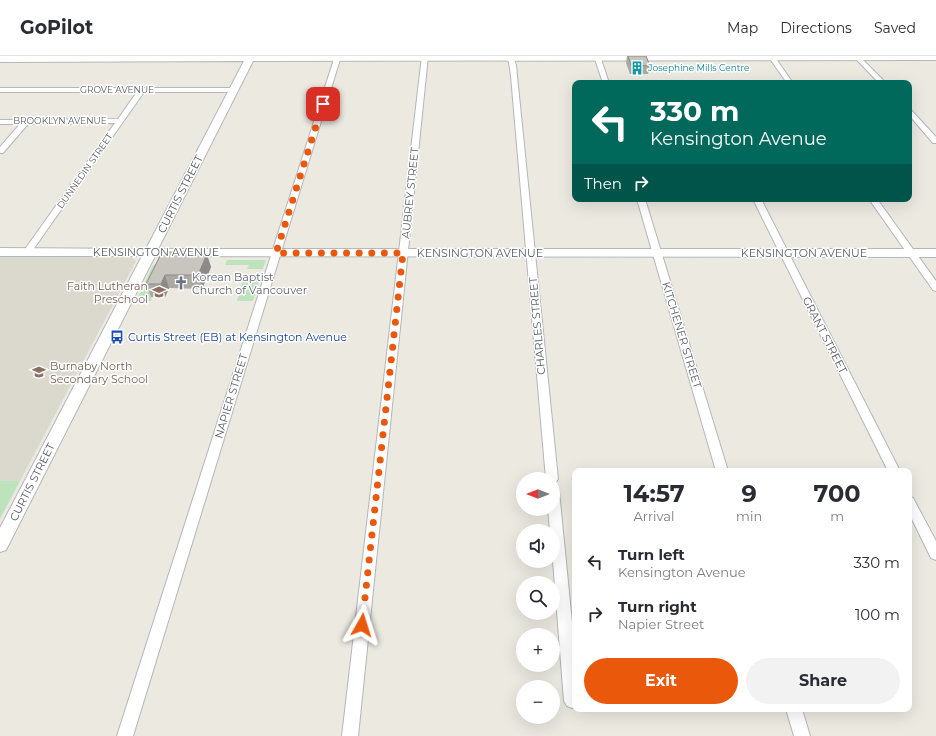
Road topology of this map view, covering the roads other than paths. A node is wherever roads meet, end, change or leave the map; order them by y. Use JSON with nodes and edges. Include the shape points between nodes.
{"nodes":[{"id":1,"x":3,"y":56,"type":"edge"},
{"id":2,"x":250,"y":57,"type":"edge"},
{"id":3,"x":337,"y":57,"type":"edge"},
{"id":4,"x":425,"y":57,"type":"edge"},
{"id":5,"x":507,"y":57,"type":"edge"},
{"id":6,"x":598,"y":57,"type":"edge"},
{"id":7,"x":684,"y":57,"type":"edge"},
{"id":8,"x":772,"y":57,"type":"edge"},
{"id":9,"x":856,"y":57,"type":"edge"},
{"id":10,"x":936,"y":57,"type":"edge"},
{"id":11,"x":0,"y":59,"type":"edge"},
{"id":12,"x":605,"y":80,"type":"edge"},
{"id":13,"x":788,"y":80,"type":"edge"},
{"id":14,"x":880,"y":80,"type":"edge"},
{"id":15,"x":0,"y":90,"type":"edge"},
{"id":16,"x":142,"y":90,"type":"junction"},
{"id":17,"x":234,"y":90,"type":"junction"},
{"id":18,"x":912,"y":114,"type":"edge"},
{"id":19,"x":27,"y":121,"type":"junction"},
{"id":20,"x":120,"y":121,"type":"junction"},
{"id":21,"x":0,"y":122,"type":"edge"},
{"id":22,"x":936,"y":141,"type":"edge"},
{"id":23,"x":0,"y":150,"type":"edge"},
{"id":24,"x":642,"y":202,"type":"edge"},
{"id":25,"x":758,"y":202,"type":"edge"},
{"id":26,"x":875,"y":202,"type":"edge"},
{"id":27,"x":0,"y":252,"type":"edge"},
{"id":28,"x":27,"y":252,"type":"junction"},
{"id":29,"x":150,"y":252,"type":"junction"},
{"id":30,"x":276,"y":253,"type":"junction"},
{"id":31,"x":403,"y":253,"type":"junction"},
{"id":32,"x":531,"y":253,"type":"junction"},
{"id":33,"x":657,"y":253,"type":"junction"},
{"id":34,"x":784,"y":253,"type":"junction"},
{"id":35,"x":911,"y":253,"type":"junction"},
{"id":36,"x":936,"y":253,"type":"edge"},
{"id":37,"x":936,"y":288,"type":"edge"},
{"id":38,"x":721,"y":468,"type":"edge"},
{"id":39,"x":892,"y":468,"type":"edge"},
{"id":40,"x":551,"y":472,"type":"edge"},
{"id":41,"x":912,"y":507,"type":"edge"},
{"id":42,"x":555,"y":516,"type":"edge"},
{"id":43,"x":0,"y":545,"type":"edge"},
{"id":44,"x":936,"y":554,"type":"edge"},
{"id":45,"x":572,"y":701,"type":"dead end"},
{"id":46,"x":795,"y":712,"type":"edge"},
{"id":47,"x":125,"y":736,"type":"edge"},
{"id":48,"x":350,"y":736,"type":"edge"},
{"id":49,"x":802,"y":736,"type":"edge"}],
"edges":[{"from":1,"to":11,"type":"street"},
{"from":2,"to":3,"type":"street"},
{"from":2,"to":11,"type":"street"},
{"from":2,"to":17,"type":"street","name":"CURTIS STREET"},
{"from":3,"to":4,"type":"street"},
{"from":3,"to":30,"type":"street","name":"NAPIER STREET"},
{"from":4,"to":5,"type":"street"},
{"from":4,"to":31,"type":"street","name":"AUBREY STREET"},
{"from":5,"to":6,"type":"street"},
{"from":5,"to":32,"type":"street","name":"CHARLES STREET","via":[[512,61]]},
{"from":6,"to":7,"type":"street"},
{"from":6,"to":12,"type":"street"},
{"from":7,"to":8,"type":"street"},
{"from":8,"to":9,"type":"street"},
{"from":8,"to":13,"type":"street"},
{"from":9,"to":10,"type":"street"},
{"from":9,"to":14,"type":"street"},
{"from":15,"to":16,"type":"street","name":"GROVE AVENUE"},
{"from":16,"to":17,"type":"street","name":"GROVE AVENUE"},
{"from":16,"to":20,"type":"street","name":"DUNNEDIN STREET"},
{"from":17,"to":29,"type":"street","name":"CURTIS STREET"},
{"from":18,"to":22,"type":"street"},
{"from":19,"to":20,"type":"street","name":"BROOKLYN AVENUE"},
{"from":19,"to":21,"type":"street","name":"BROOKLYN AVENUE"},
{"from":19,"to":23,"type":"street"},
{"from":20,"to":28,"type":"street","name":"DUNNEDIN STREET"},
{"from":24,"to":33,"type":"street","name":"KITCHENER STREET"},
{"from":25,"to":34,"type":"street","name":"GRANT STREET"},
{"from":26,"to":35,"type":"street"},
{"from":27,"to":28,"type":"street","name":"KENSINGTON AVENUE"},
{"from":28,"to":29,"type":"street","name":"KENSINGTON AVENUE"},
{"from":29,"to":30,"type":"street","name":"KENSINGTON AVENUE"},
{"from":29,"to":43,"type":"street","name":"CURTIS STREET"},
{"from":30,"to":31,"type":"street","name":"KENSINGTON AVENUE"},
{"from":30,"to":47,"type":"street","name":"NAPIER STREET"},
{"from":31,"to":32,"type":"street","name":"KENSINGTON AVENUE"},
{"from":31,"to":48,"type":"street","name":"AUBREY STREET"},
{"from":32,"to":33,"type":"street","name":"KENSINGTON AVENUE"},
{"from":32,"to":40,"type":"street","name":"CHARLES STREET"},
{"from":33,"to":34,"type":"street","name":"KENSINGTON AVENUE"},
{"from":33,"to":38,"type":"street","name":"KITCHENER STREET"},
{"from":34,"to":35,"type":"street","name":"KENSINGTON AVENUE"},
{"from":34,"to":39,"type":"street","name":"GRANT STREET"},
{"from":35,"to":36,"type":"street","name":"KENSINGTON AVENUE"},
{"from":35,"to":37,"type":"street"},
{"from":41,"to":44,"type":"street"},
{"from":42,"to":45,"type":"street"},
{"from":46,"to":49,"type":"street"}]}
